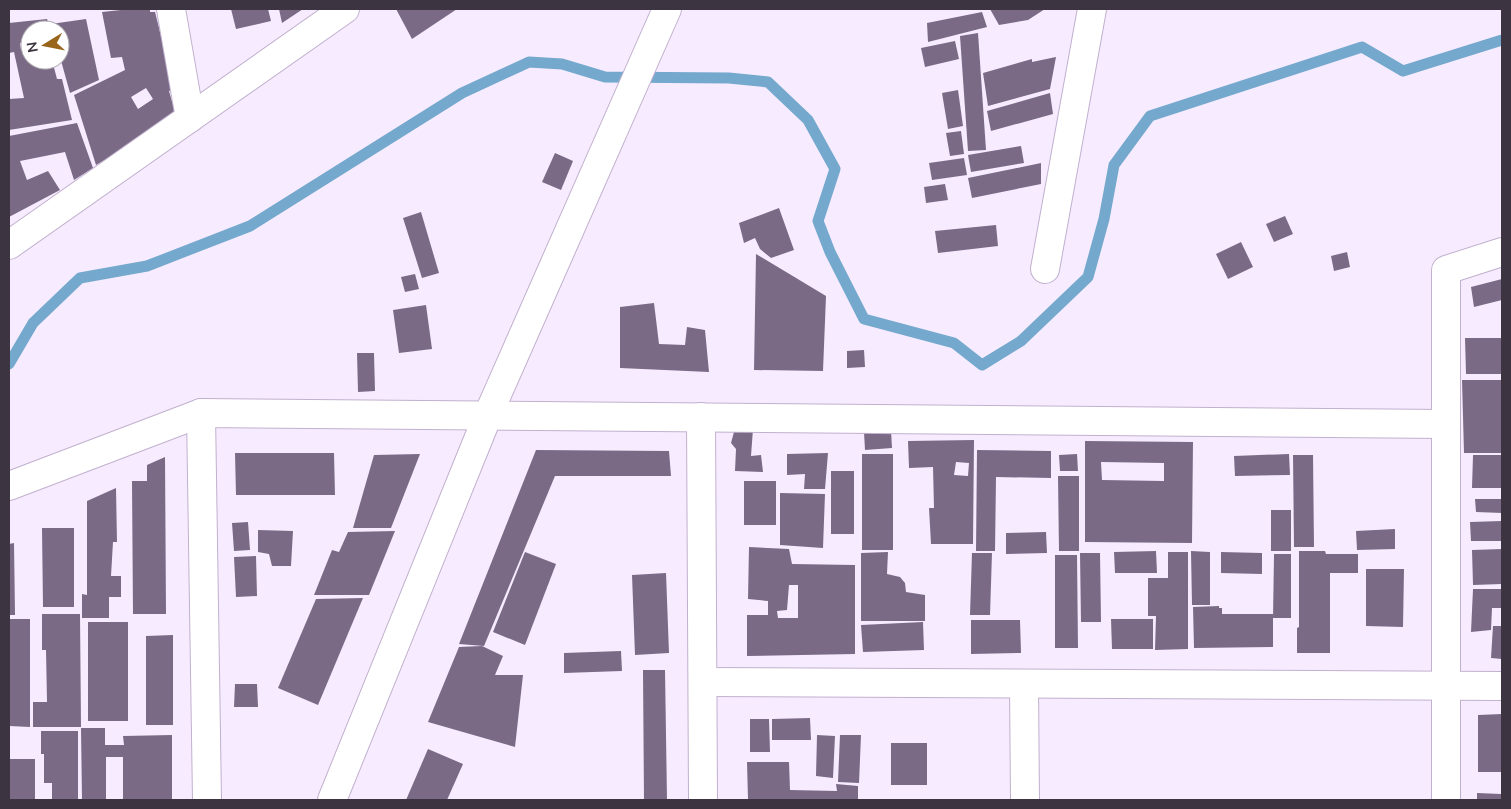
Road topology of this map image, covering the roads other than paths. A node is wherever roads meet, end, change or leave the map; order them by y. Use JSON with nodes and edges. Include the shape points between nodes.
{"nodes":[{"id":1,"x":171,"y":9,"type":"edge"},
{"id":2,"x":345,"y":9,"type":"edge"},
{"id":3,"x":1092,"y":9,"type":"edge"},
{"id":4,"x":666,"y":12,"type":"edge"},
{"id":5,"x":190,"y":118,"type":"junction"},
{"id":6,"x":9,"y":245,"type":"edge"},
{"id":7,"x":1502,"y":252,"type":"edge"},
{"id":8,"x":1045,"y":269,"type":"dead end"},
{"id":9,"x":201,"y":413,"type":"junction"},
{"id":10,"x":488,"y":415,"type":"junction"},
{"id":11,"x":701,"y":417,"type":"junction"},
{"id":12,"x":1446,"y":424,"type":"junction"},
{"id":13,"x":9,"y":486,"type":"edge"},
{"id":14,"x":702,"y":682,"type":"junction"},
{"id":15,"x":1024,"y":684,"type":"junction"},
{"id":16,"x":1446,"y":686,"type":"junction"},
{"id":17,"x":1502,"y":686,"type":"edge"},
{"id":18,"x":207,"y":800,"type":"edge"},
{"id":19,"x":332,"y":800,"type":"edge"},
{"id":20,"x":704,"y":800,"type":"edge"},
{"id":21,"x":1025,"y":800,"type":"edge"},
{"id":22,"x":1446,"y":800,"type":"edge"}],
"edges":[{"from":1,"to":5,"type":"street"},
{"from":2,"to":5,"type":"street"},
{"from":3,"to":8,"type":"street"},
{"from":4,"to":10,"type":"street"},
{"from":5,"to":6,"type":"street"},
{"from":7,"to":12,"type":"street","via":[[1446,270]]},
{"from":9,"to":10,"type":"street"},
{"from":9,"to":13,"type":"street"},
{"from":9,"to":18,"type":"street"},
{"from":10,"to":11,"type":"street"},
{"from":10,"to":19,"type":"street"},
{"from":11,"to":12,"type":"street"},
{"from":11,"to":14,"type":"street"},
{"from":12,"to":16,"type":"street"},
{"from":14,"to":15,"type":"street"},
{"from":14,"to":20,"type":"street"},
{"from":15,"to":16,"type":"street"},
{"from":15,"to":21,"type":"street"},
{"from":16,"to":17,"type":"street"},
{"from":16,"to":22,"type":"street"}]}
